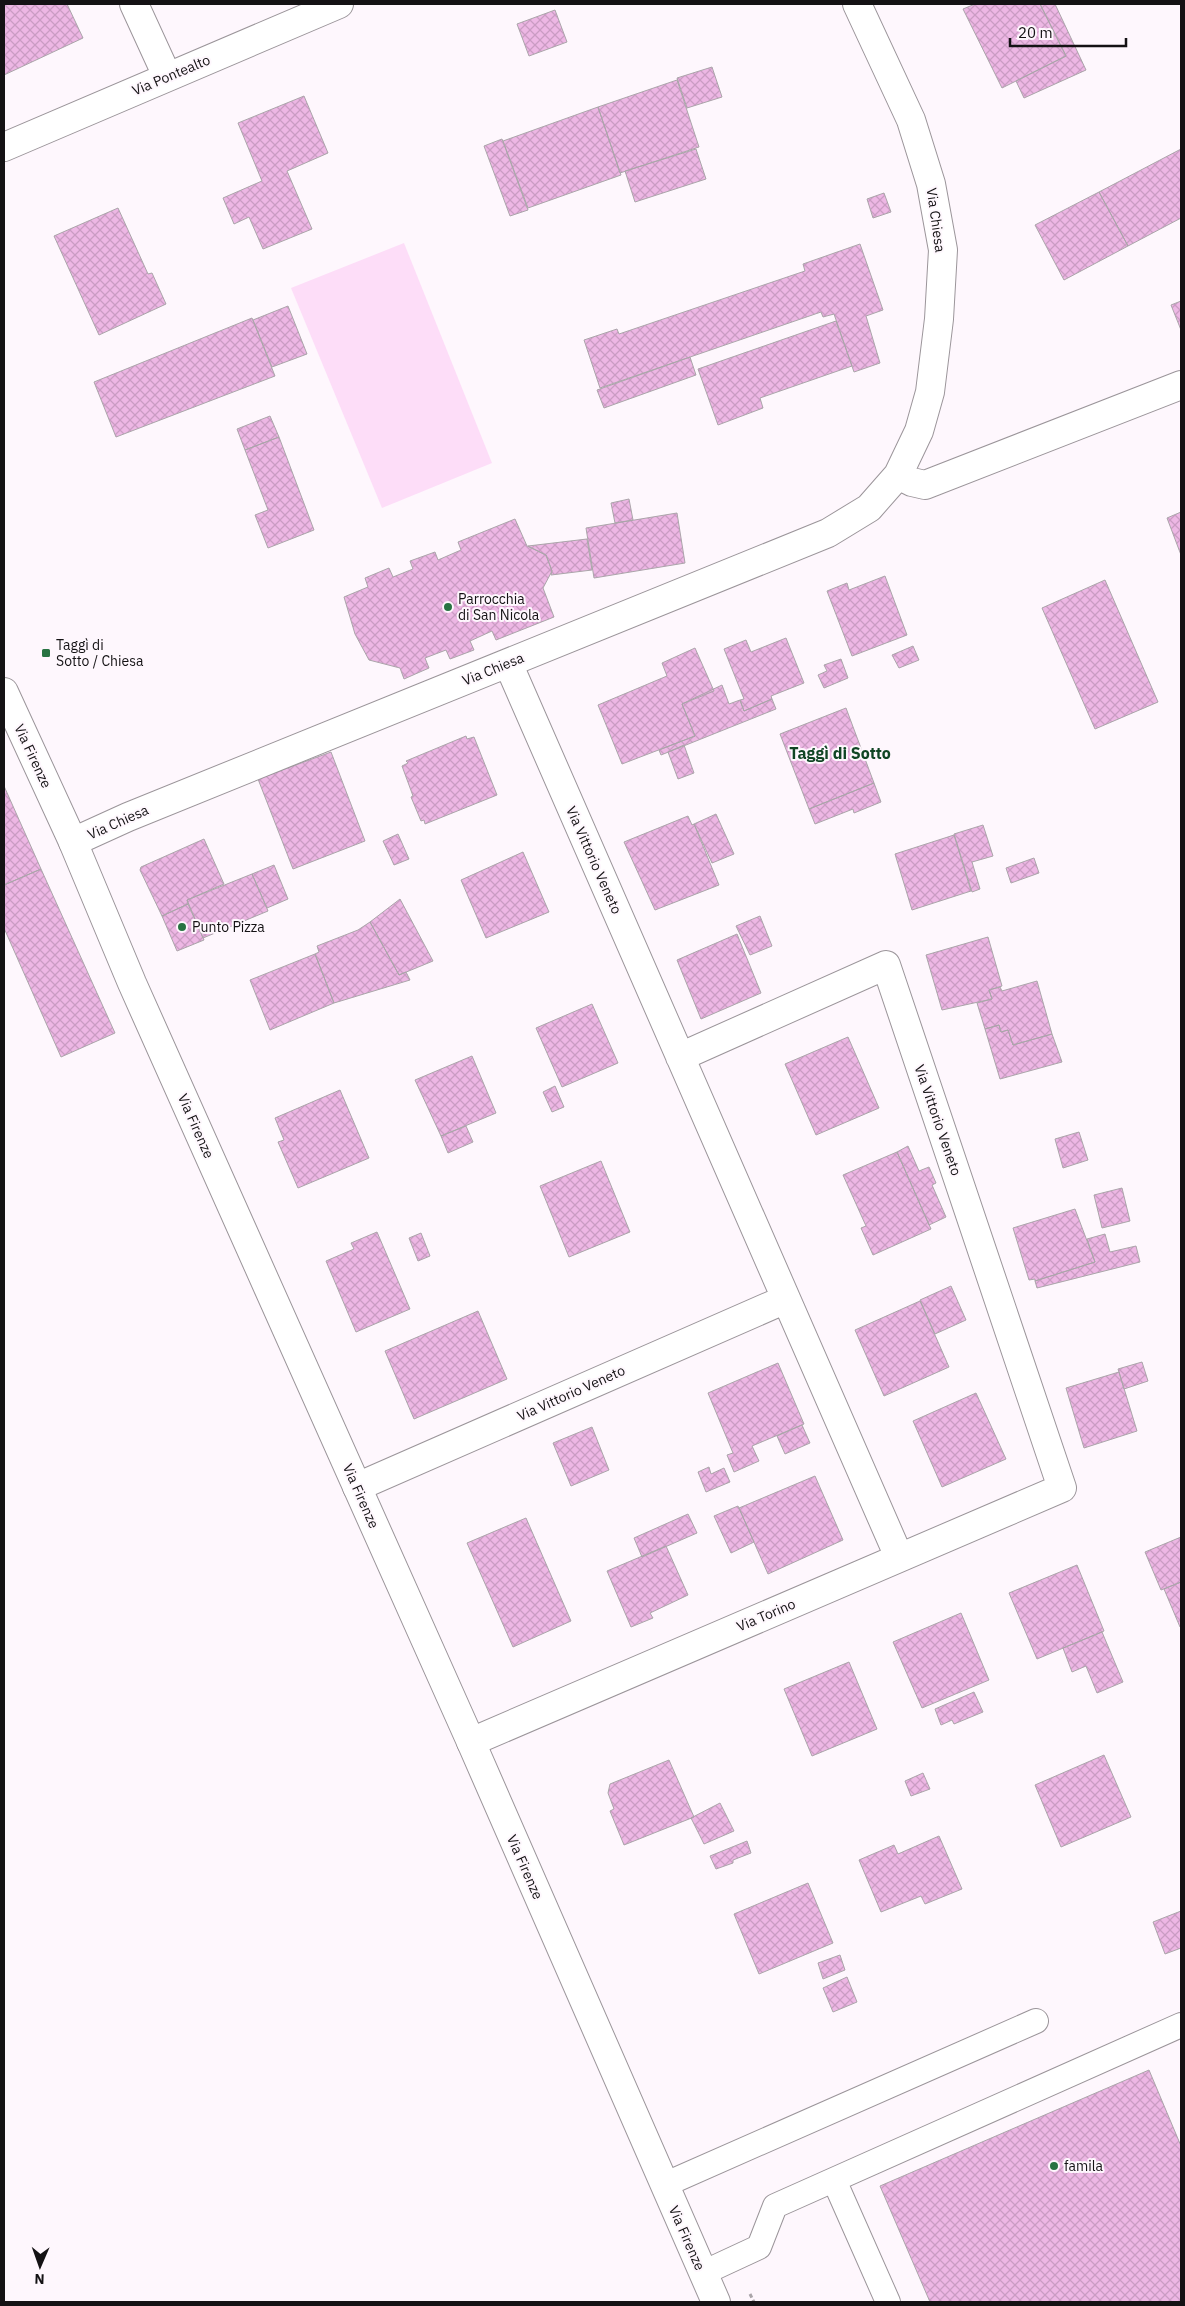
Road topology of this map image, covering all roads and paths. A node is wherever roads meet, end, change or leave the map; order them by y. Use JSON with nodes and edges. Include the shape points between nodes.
{"nodes":[{"id":1,"x":134,"y":4,"type":"edge"},
{"id":2,"x":339,"y":4,"type":"edge"},
{"id":3,"x":857,"y":4,"type":"edge"},
{"id":4,"x":167,"y":76,"type":"junction"},
{"id":5,"x":4,"y":147,"type":"edge"},
{"id":6,"x":1181,"y":385,"type":"edge"},
{"id":7,"x":898,"y":475,"type":"junction"},
{"id":8,"x":508,"y":663,"type":"junction"},
{"id":9,"x":4,"y":692,"type":"edge"},
{"id":10,"x":73,"y":842,"type":"junction"},
{"id":11,"x":680,"y":1057,"type":"junction"},
{"id":12,"x":786,"y":1299,"type":"junction"},
{"id":13,"x":356,"y":1487,"type":"junction"},
{"id":14,"x":1062,"y":1488,"type":"joint"},
{"id":15,"x":899,"y":1557,"type":"junction"},
{"id":16,"x":471,"y":1742,"type":"junction"},
{"id":17,"x":1036,"y":2021,"type":"dead end"},
{"id":18,"x":1181,"y":2025,"type":"edge"},
{"id":19,"x":834,"y":2180,"type":"junction"},
{"id":20,"x":664,"y":2185,"type":"junction"},
{"id":21,"x":703,"y":2273,"type":"junction"},
{"id":22,"x":716,"y":2302,"type":"edge"},
{"id":23,"x":888,"y":2302,"type":"edge"}],
"edges":[{"from":1,"to":4,"type":"street"},
{"from":2,"to":4,"type":"street","name":"Via Pontealto"},
{"from":3,"to":7,"type":"street","name":"Via Chiesa","via":[[910,120],[931,184],[943,250],[930,392],[919,431]]},
{"from":4,"to":5,"type":"street","name":"Via Pontealto"},
{"from":6,"to":7,"type":"street","via":[[925,485]]},
{"from":7,"to":8,"type":"street","name":"Via Chiesa","via":[[869,508],[828,534]]},
{"from":8,"to":10,"type":"street","name":"Via Chiesa"},
{"from":8,"to":11,"type":"street","name":"Via Vittorio Veneto"},
{"from":9,"to":10,"type":"street","name":"Via Firenze"},
{"from":10,"to":13,"type":"street","name":"Via Firenze","via":[[132,983]]},
{"from":11,"to":12,"type":"street","name":"Via Vittorio Veneto"},
{"from":11,"to":14,"type":"street","name":"Via Vittorio Veneto","via":[[886,965]]},
{"from":12,"to":13,"type":"street","name":"Via Vittorio Veneto"},
{"from":12,"to":15,"type":"street","name":"Via Vittorio Veneto"},
{"from":13,"to":16,"type":"street","name":"Via Firenze"},
{"from":14,"to":15,"type":"street","name":"Via Torino"},
{"from":15,"to":16,"type":"street","name":"Via Torino"},
{"from":16,"to":20,"type":"street","name":"Via Firenze"},
{"from":17,"to":20,"type":"lane"},
{"from":18,"to":19,"type":"lane"},
{"from":19,"to":21,"type":"lane","via":[[775,2206],[759,2246]]},
{"from":19,"to":23,"type":"lane"},
{"from":20,"to":21,"type":"street","name":"Via Firenze"},
{"from":21,"to":22,"type":"street","name":"Via Firenze"}]}
